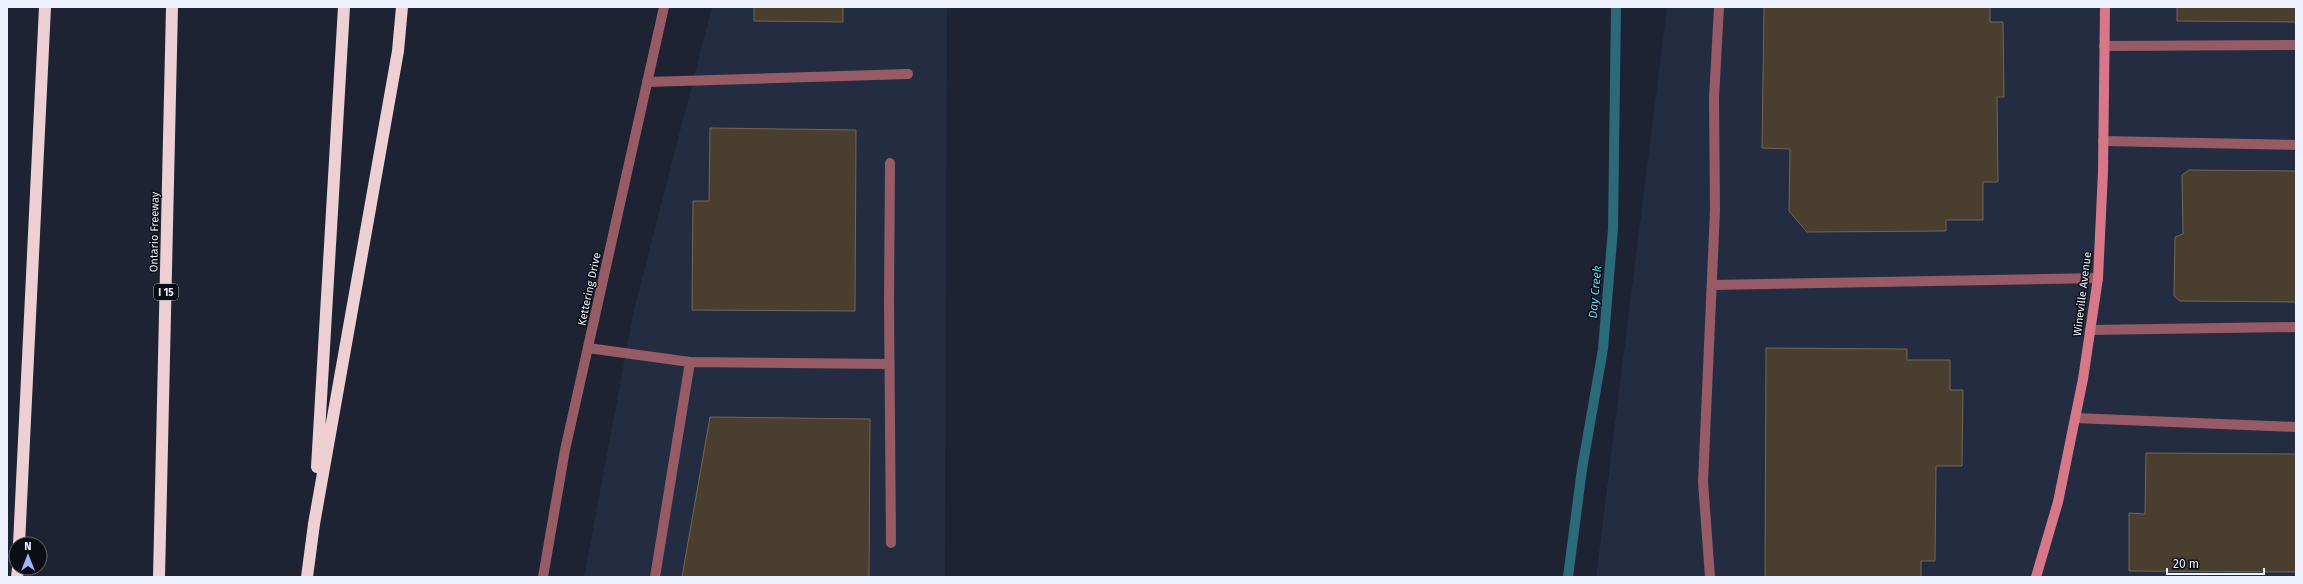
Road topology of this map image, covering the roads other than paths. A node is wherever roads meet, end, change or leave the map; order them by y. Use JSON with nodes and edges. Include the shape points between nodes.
{"nodes":[{"id":1,"x":45,"y":7,"type":"edge"},
{"id":2,"x":172,"y":7,"type":"edge"},
{"id":3,"x":344,"y":7,"type":"edge"},
{"id":4,"x":402,"y":7,"type":"edge"},
{"id":5,"x":664,"y":7,"type":"edge"},
{"id":6,"x":1719,"y":7,"type":"edge"},
{"id":7,"x":2105,"y":7,"type":"edge"},
{"id":8,"x":2296,"y":45,"type":"edge"},
{"id":9,"x":2104,"y":46,"type":"junction"},
{"id":10,"x":908,"y":74,"type":"dead end"},
{"id":11,"x":647,"y":82,"type":"junction"},
{"id":12,"x":2104,"y":141,"type":"junction"},
{"id":13,"x":2296,"y":145,"type":"edge"},
{"id":14,"x":890,"y":163,"type":"dead end"},
{"id":15,"x":2098,"y":278,"type":"junction"},
{"id":16,"x":1712,"y":285,"type":"junction"},
{"id":17,"x":2296,"y":327,"type":"edge"},
{"id":18,"x":2090,"y":330,"type":"junction"},
{"id":19,"x":588,"y":348,"type":"junction"},
{"id":20,"x":690,"y":362,"type":"junction"},
{"id":21,"x":889,"y":364,"type":"junction"},
{"id":22,"x":2075,"y":418,"type":"junction"},
{"id":23,"x":2296,"y":427,"type":"edge"},
{"id":24,"x":314,"y":524,"type":"junction"},
{"id":25,"x":19,"y":536,"type":"edge"},
{"id":26,"x":891,"y":543,"type":"dead end"},
{"id":27,"x":159,"y":577,"type":"edge"},
{"id":28,"x":307,"y":577,"type":"edge"},
{"id":29,"x":543,"y":577,"type":"edge"},
{"id":30,"x":655,"y":577,"type":"edge"},
{"id":31,"x":1710,"y":577,"type":"edge"},
{"id":32,"x":2036,"y":577,"type":"edge"}],
"edges":[{"from":1,"to":25,"type":"highway"},
{"from":2,"to":27,"type":"highway","name":"Ontario Freeway","number":"I 15"},
{"from":3,"to":24,"type":"highway"},
{"from":4,"to":24,"type":"highway","via":[[398,51]]},
{"from":5,"to":11,"type":"street","name":"Kettering Drive"},
{"from":6,"to":16,"type":"street","via":[[1714,98],[1715,210]]},
{"from":7,"to":9,"type":"street","name":"Wineville Avenue"},
{"from":8,"to":9,"type":"street"},
{"from":9,"to":12,"type":"street","name":"Wineville Avenue"},
{"from":10,"to":11,"type":"street"},
{"from":11,"to":19,"type":"street","name":"Kettering Drive"},
{"from":12,"to":13,"type":"street"},
{"from":12,"to":15,"type":"street","name":"Wineville Avenue"},
{"from":14,"to":21,"type":"street"},
{"from":15,"to":16,"type":"street"},
{"from":15,"to":18,"type":"street","name":"Wineville Avenue"},
{"from":16,"to":31,"type":"street","via":[[1703,482]]},
{"from":17,"to":18,"type":"street"},
{"from":18,"to":22,"type":"street","name":"Wineville Avenue"},
{"from":19,"to":20,"type":"street"},
{"from":19,"to":29,"type":"street","name":"Kettering Drive","via":[[565,450]]},
{"from":20,"to":21,"type":"street"},
{"from":20,"to":30,"type":"street"},
{"from":21,"to":26,"type":"street"},
{"from":22,"to":23,"type":"street"},
{"from":22,"to":32,"type":"street","name":"Wineville Avenue","via":[[2058,502]]},
{"from":24,"to":28,"type":"highway"}]}
